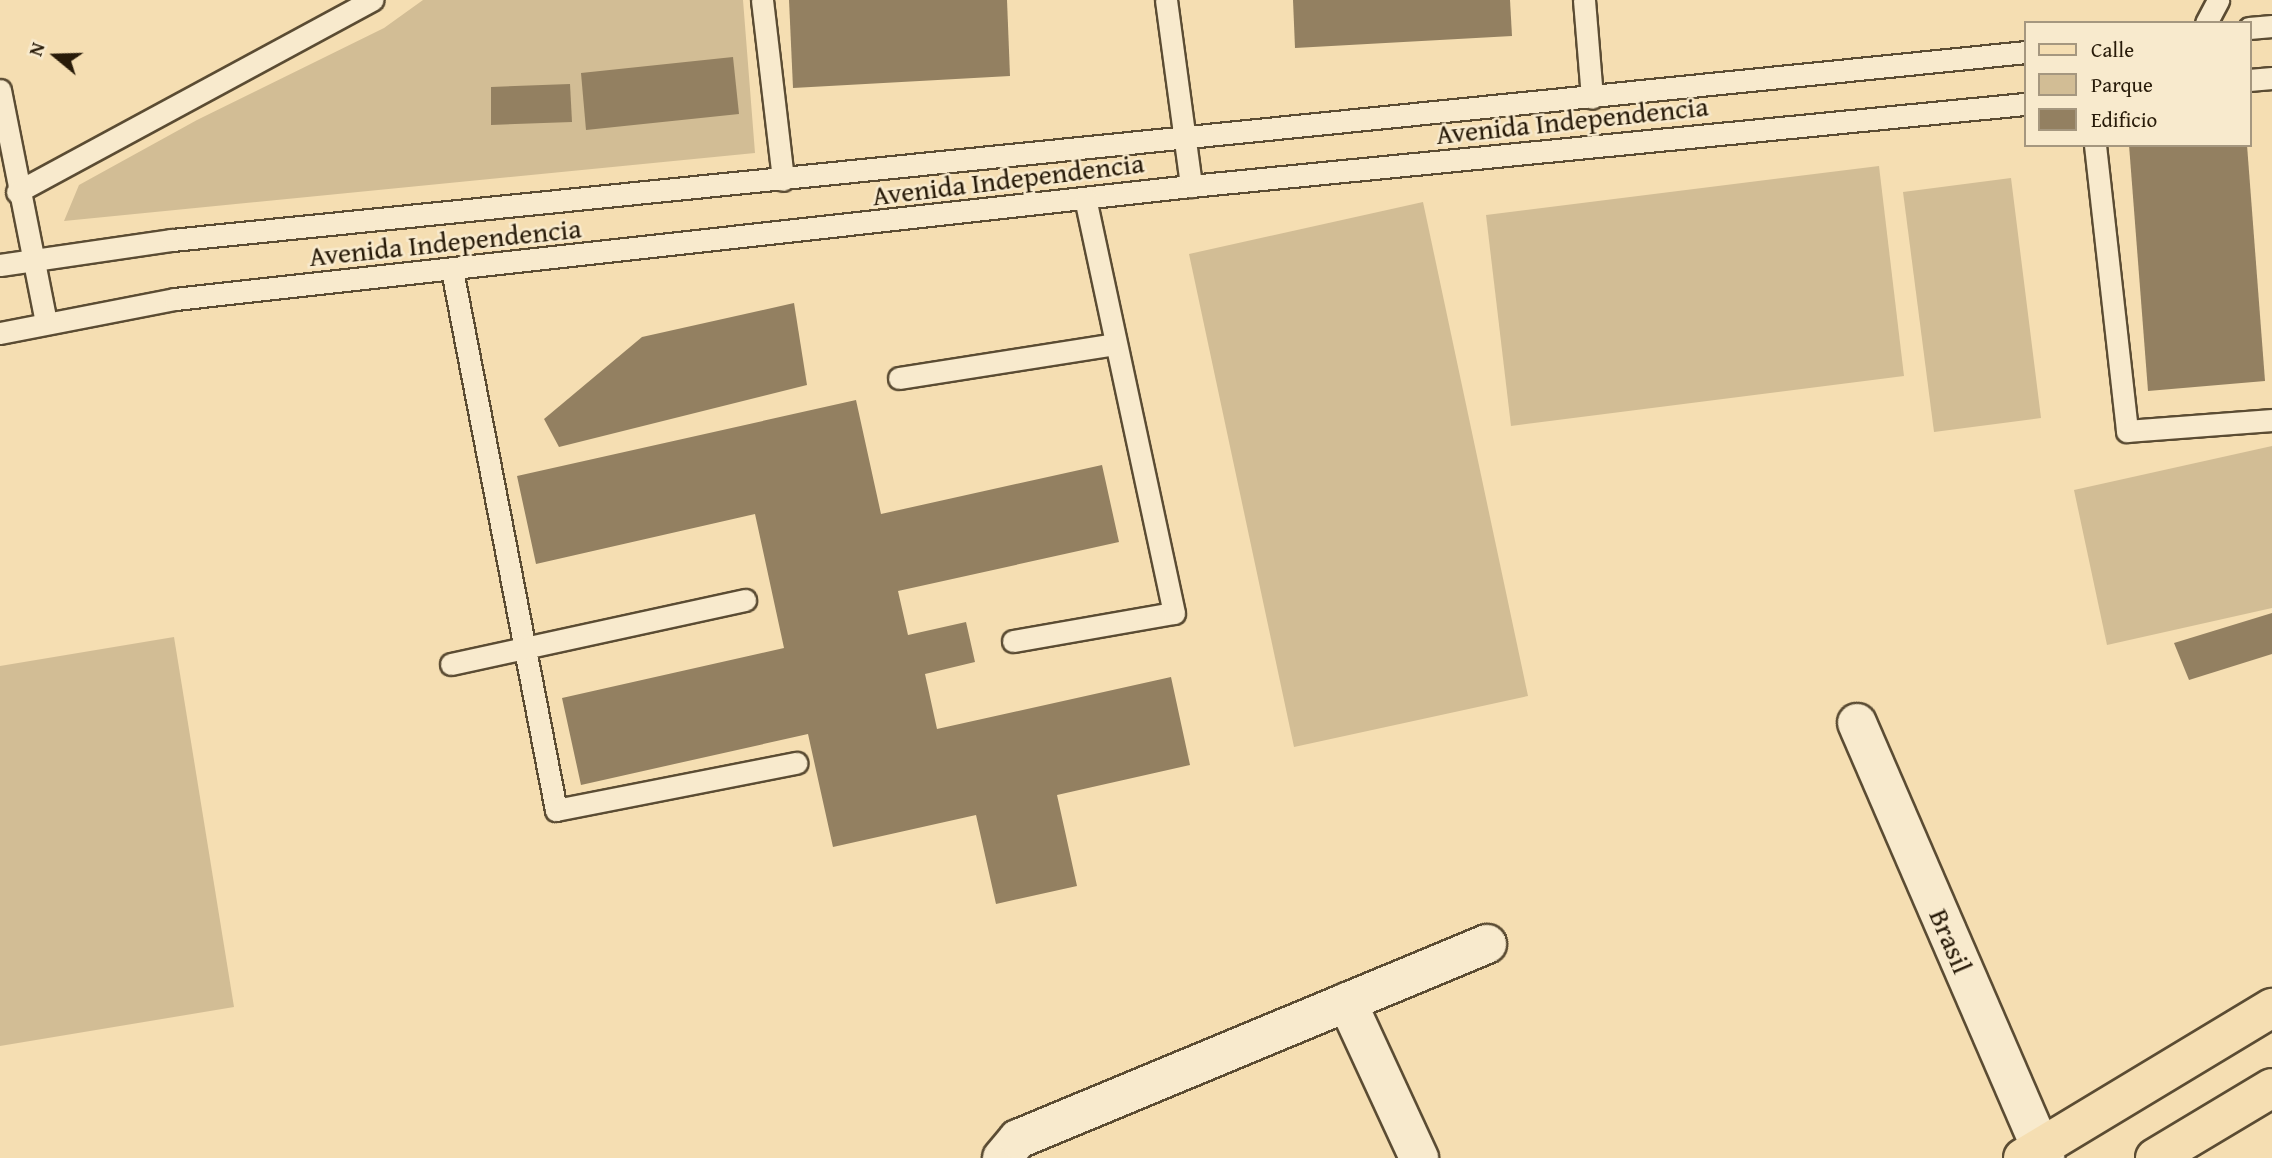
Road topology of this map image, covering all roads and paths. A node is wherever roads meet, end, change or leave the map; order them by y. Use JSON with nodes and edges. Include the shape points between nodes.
{"nodes":[{"id":1,"x":372,"y":0,"type":"edge"},
{"id":2,"x":762,"y":0,"type":"edge"},
{"id":3,"x":1166,"y":0,"type":"edge"},
{"id":4,"x":1584,"y":0,"type":"edge"},
{"id":5,"x":2218,"y":0,"type":"edge"},
{"id":6,"x":2207,"y":21,"type":"edge"},
{"id":7,"x":2272,"y":26,"type":"edge"},
{"id":8,"x":2251,"y":29,"type":"edge"},
{"id":9,"x":2024,"y":52,"type":"edge"},
{"id":10,"x":2272,"y":78,"type":"edge"},
{"id":11,"x":2251,"y":80,"type":"edge"},
{"id":12,"x":0,"y":90,"type":"edge"},
{"id":13,"x":1592,"y":98,"type":"junction"},
{"id":14,"x":2024,"y":104,"type":"edge"},
{"id":15,"x":1183,"y":135,"type":"junction"},
{"id":16,"x":2095,"y":147,"type":"edge"},
{"id":17,"x":783,"y":180,"type":"junction"},
{"id":18,"x":1191,"y":186,"type":"junction"},
{"id":19,"x":17,"y":192,"type":"junction"},
{"id":20,"x":1085,"y":199,"type":"junction"},
{"id":21,"x":33,"y":258,"type":"junction"},
{"id":22,"x":0,"y":265,"type":"edge"},
{"id":23,"x":452,"y":270,"type":"junction"},
{"id":24,"x":46,"y":323,"type":"junction"},
{"id":25,"x":0,"y":333,"type":"edge"},
{"id":26,"x":1115,"y":344,"type":"junction"},
{"id":27,"x":900,"y":378,"type":"dead end"},
{"id":28,"x":2272,"y":420,"type":"edge"},
{"id":29,"x":745,"y":600,"type":"dead end"},
{"id":30,"x":1013,"y":641,"type":"dead end"},
{"id":31,"x":525,"y":647,"type":"junction"},
{"id":32,"x":451,"y":664,"type":"dead end"},
{"id":33,"x":1857,"y":723,"type":"dead end"},
{"id":34,"x":796,"y":763,"type":"dead end"},
{"id":35,"x":1487,"y":944,"type":"dead end"},
{"id":36,"x":1347,"y":1002,"type":"junction"},
{"id":37,"x":2272,"y":1008,"type":"edge"},
{"id":38,"x":2272,"y":1088,"type":"edge"},
{"id":39,"x":2036,"y":1155,"type":"edge"},
{"id":40,"x":1002,"y":1158,"type":"edge"},
{"id":41,"x":1419,"y":1158,"type":"edge"},
{"id":42,"x":2155,"y":1158,"type":"edge"}],
"edges":[{"from":1,"to":19,"type":"lane"},
{"from":2,"to":17,"type":"lane"},
{"from":3,"to":15,"type":"lane"},
{"from":4,"to":13,"type":"lane"},
{"from":5,"to":6,"type":"lane"},
{"from":7,"to":8,"type":"lane"},
{"from":9,"to":13,"type":"lane","name":"Avenida Independencia"},
{"from":10,"to":11,"type":"lane"},
{"from":12,"to":19,"type":"lane"},
{"from":13,"to":15,"type":"lane","name":"Avenida Independencia"},
{"from":14,"to":18,"type":"lane","name":"Avenida Independencia"},
{"from":15,"to":17,"type":"lane","name":"Avenida Independencia"},
{"from":15,"to":18,"type":"lane"},
{"from":16,"to":28,"type":"lane","via":[[2127,431]]},
{"from":17,"to":21,"type":"lane","name":"Avenida Independencia"},
{"from":18,"to":20,"type":"lane","name":"Avenida Independencia"},
{"from":19,"to":21,"type":"lane"},
{"from":20,"to":23,"type":"lane","name":"Avenida Independencia"},
{"from":20,"to":26,"type":"lane"},
{"from":21,"to":22,"type":"lane","name":"Avenida Independencia"},
{"from":21,"to":24,"type":"lane"},
{"from":23,"to":24,"type":"lane","name":"Avenida Independencia","via":[[174,299]]},
{"from":23,"to":31,"type":"lane"},
{"from":24,"to":25,"type":"lane","name":"Avenida Independencia"},
{"from":26,"to":27,"type":"lane"},
{"from":26,"to":30,"type":"lane","via":[[1174,612]]},
{"from":29,"to":31,"type":"lane"},
{"from":31,"to":32,"type":"lane"},
{"from":31,"to":34,"type":"lane","via":[[556,810]]},
{"from":33,"to":39,"type":"street","name":"Brasil"},
{"from":35,"to":36,"type":"street"},
{"from":36,"to":40,"type":"street","via":[[1018,1139]]},
{"from":36,"to":41,"type":"street"},
{"from":37,"to":39,"type":"main road"},
{"from":38,"to":42,"type":"main road"}]}
